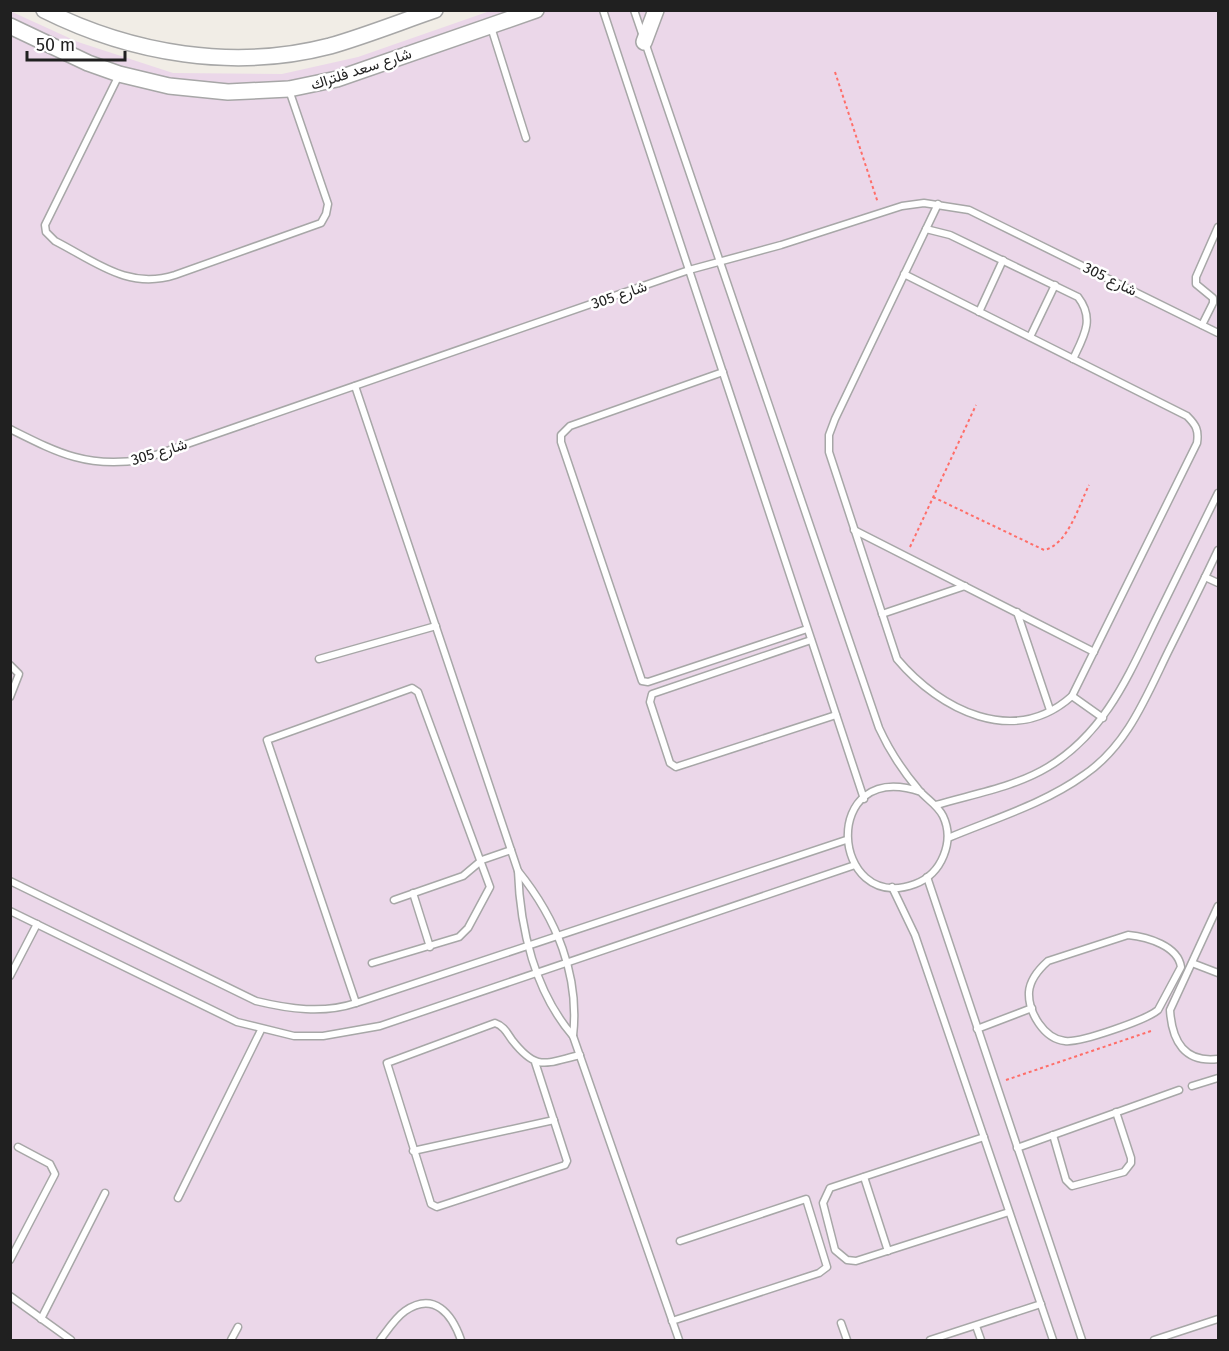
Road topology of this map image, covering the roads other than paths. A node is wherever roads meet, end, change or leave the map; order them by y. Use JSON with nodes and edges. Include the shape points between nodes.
{"nodes":[{"id":1,"x":44,"y":10,"type":"edge"},
{"id":2,"x":435,"y":10,"type":"edge"},
{"id":3,"x":536,"y":10,"type":"edge"},
{"id":4,"x":603,"y":10,"type":"edge"},
{"id":5,"x":634,"y":10,"type":"edge"},
{"id":6,"x":656,"y":10,"type":"edge"},
{"id":7,"x":10,"y":26,"type":"edge"},
{"id":8,"x":491,"y":26,"type":"junction"},
{"id":9,"x":644,"y":42,"type":"junction"},
{"id":10,"x":119,"y":74,"type":"junction"},
{"id":11,"x":289,"y":89,"type":"junction"},
{"id":12,"x":526,"y":138,"type":"dead end"},
{"id":13,"x":938,"y":204,"type":"junction"},
{"id":14,"x":1218,"y":227,"type":"edge"},
{"id":15,"x":926,"y":229,"type":"junction"},
{"id":16,"x":1003,"y":260,"type":"junction"},
{"id":17,"x":720,"y":262,"type":"junction"},
{"id":18,"x":689,"y":270,"type":"junction"},
{"id":19,"x":904,"y":274,"type":"junction"},
{"id":20,"x":1055,"y":285,"type":"junction"},
{"id":21,"x":980,"y":312,"type":"junction"},
{"id":22,"x":1202,"y":325,"type":"junction"},
{"id":23,"x":1218,"y":333,"type":"edge"},
{"id":24,"x":1030,"y":337,"type":"junction"},
{"id":25,"x":1073,"y":359,"type":"junction"},
{"id":26,"x":723,"y":372,"type":"junction"},
{"id":27,"x":355,"y":386,"type":"junction"},
{"id":28,"x":10,"y":429,"type":"edge"},
{"id":29,"x":1218,"y":493,"type":"edge"},
{"id":30,"x":854,"y":530,"type":"junction"},
{"id":31,"x":1218,"y":550,"type":"edge"},
{"id":32,"x":1205,"y":577,"type":"junction"},
{"id":33,"x":1218,"y":583,"type":"edge"},
{"id":34,"x":965,"y":586,"type":"junction"},
{"id":35,"x":1017,"y":612,"type":"junction"},
{"id":36,"x":882,"y":614,"type":"junction"},
{"id":37,"x":436,"y":626,"type":"junction"},
{"id":38,"x":807,"y":628,"type":"junction"},
{"id":39,"x":811,"y":640,"type":"junction"},
{"id":40,"x":1094,"y":652,"type":"junction"},
{"id":41,"x":319,"y":659,"type":"dead end"},
{"id":42,"x":10,"y":665,"type":"edge"},
{"id":43,"x":1072,"y":696,"type":"junction"},
{"id":44,"x":10,"y":697,"type":"edge"},
{"id":45,"x":1050,"y":710,"type":"junction"},
{"id":46,"x":836,"y":715,"type":"junction"},
{"id":47,"x":1103,"y":718,"type":"junction"},
{"id":48,"x":921,"y":792,"type":"junction"},
{"id":49,"x":864,"y":799,"type":"junction"},
{"id":50,"x":936,"y":805,"type":"junction"},
{"id":51,"x":948,"y":838,"type":"junction"},
{"id":52,"x":846,"y":840,"type":"junction"},
{"id":53,"x":511,"y":850,"type":"junction"},
{"id":54,"x":482,"y":860,"type":"junction"},
{"id":55,"x":855,"y":865,"type":"junction"},
{"id":56,"x":518,"y":871,"type":"junction"},
{"id":57,"x":927,"y":877,"type":"junction"},
{"id":58,"x":10,"y":881,"type":"edge"},
{"id":59,"x":892,"y":887,"type":"junction"},
{"id":60,"x":414,"y":893,"type":"junction"},
{"id":61,"x":394,"y":900,"type":"dead end"},
{"id":62,"x":1218,"y":906,"type":"edge"},
{"id":63,"x":10,"y":911,"type":"edge"},
{"id":64,"x":37,"y":924,"type":"junction"},
{"id":65,"x":558,"y":936,"type":"junction"},
{"id":66,"x":430,"y":946,"type":"junction"},
{"id":67,"x":529,"y":946,"type":"junction"},
{"id":68,"x":372,"y":963,"type":"dead end"},
{"id":69,"x":567,"y":963,"type":"junction"},
{"id":70,"x":1191,"y":963,"type":"junction"},
{"id":71,"x":538,"y":972,"type":"junction"},
{"id":72,"x":1218,"y":973,"type":"edge"},
{"id":73,"x":10,"y":976,"type":"edge"},
{"id":74,"x":356,"y":1003,"type":"junction"},
{"id":75,"x":1032,"y":1008,"type":"junction"},
{"id":76,"x":977,"y":1029,"type":"junction"},
{"id":77,"x":261,"y":1030,"type":"junction"},
{"id":78,"x":573,"y":1036,"type":"junction"},
{"id":79,"x":580,"y":1055,"type":"junction"},
{"id":80,"x":1218,"y":1059,"type":"edge"},
{"id":81,"x":534,"y":1062,"type":"junction"},
{"id":82,"x":1218,"y":1078,"type":"edge"},
{"id":83,"x":1192,"y":1086,"type":"dead end"},
{"id":84,"x":1179,"y":1090,"type":"dead end"},
{"id":85,"x":1116,"y":1112,"type":"junction"},
{"id":86,"x":554,"y":1120,"type":"junction"},
{"id":87,"x":1053,"y":1135,"type":"junction"},
{"id":88,"x":984,"y":1137,"type":"junction"},
{"id":89,"x":18,"y":1147,"type":"dead end"},
{"id":90,"x":1017,"y":1148,"type":"junction"},
{"id":91,"x":413,"y":1151,"type":"junction"},
{"id":92,"x":864,"y":1177,"type":"junction"},
{"id":93,"x":105,"y":1193,"type":"dead end"},
{"id":94,"x":178,"y":1198,"type":"dead end"},
{"id":95,"x":1010,"y":1212,"type":"junction"},
{"id":96,"x":680,"y":1241,"type":"dead end"},
{"id":97,"x":888,"y":1251,"type":"junction"},
{"id":98,"x":10,"y":1260,"type":"edge"},
{"id":99,"x":12,"y":1300,"type":"edge"},
{"id":100,"x":1041,"y":1304,"type":"junction"},
{"id":101,"x":41,"y":1318,"type":"junction"},
{"id":102,"x":1218,"y":1319,"type":"edge"},
{"id":103,"x":672,"y":1321,"type":"junction"},
{"id":104,"x":841,"y":1323,"type":"dead end"},
{"id":105,"x":976,"y":1326,"type":"junction"},
{"id":106,"x":238,"y":1327,"type":"dead end"},
{"id":107,"x":1168,"y":1338,"type":"edge"},
{"id":108,"x":71,"y":1341,"type":"edge"},
{"id":109,"x":231,"y":1341,"type":"edge"},
{"id":110,"x":380,"y":1341,"type":"edge"},
{"id":111,"x":461,"y":1341,"type":"edge"},
{"id":112,"x":679,"y":1341,"type":"edge"},
{"id":113,"x":848,"y":1341,"type":"edge"},
{"id":114,"x":930,"y":1341,"type":"edge"},
{"id":115,"x":981,"y":1341,"type":"edge"},
{"id":116,"x":1053,"y":1341,"type":"edge"},
{"id":117,"x":1082,"y":1341,"type":"edge"},
{"id":118,"x":1154,"y":1341,"type":"edge"}],
"edges":[{"from":1,"to":2,"type":"street","via":[[102,36],[147,48],[192,56],[238,58],[330,46]]},
{"from":3,"to":8,"type":"street","name":"شارع سعد فلتراك"},
{"from":4,"to":18,"type":"lane"},
{"from":5,"to":9,"type":"lane"},
{"from":6,"to":9,"type":"street"},
{"from":7,"to":10,"type":"street","name":"شارع سعد فلتراك"},
{"from":8,"to":11,"type":"street","name":"شارع سعد فلتراك","via":[[336,79]]},
{"from":8,"to":12,"type":"lane"},
{"from":9,"to":17,"type":"lane"},
{"from":10,"to":11,"type":"street","name":"شارع سعد فلتراك","via":[[169,86],[228,92]]},
{"from":10,"to":11,"type":"lane","via":[[45,225],[55,241],[125,277],[141,281],[175,275],[321,223],[328,204]]},
{"from":13,"to":15,"type":"lane"},
{"from":13,"to":17,"type":"lane","name":"شارع 305","via":[[902,206]]},
{"from":13,"to":22,"type":"lane","name":"شارع 305","via":[[969,210]]},
{"from":14,"to":22,"type":"lane","via":[[1196,280],[1213,298]]},
{"from":15,"to":16,"type":"lane","via":[[950,235]]},
{"from":15,"to":19,"type":"lane"},
{"from":16,"to":20,"type":"lane"},
{"from":16,"to":21,"type":"lane"},
{"from":17,"to":18,"type":"lane","name":"شارع 305"},
{"from":17,"to":48,"type":"lane","via":[[879,728],[897,762]]},
{"from":18,"to":26,"type":"lane"},
{"from":18,"to":27,"type":"lane","name":"شارع 305"},
{"from":19,"to":21,"type":"lane"},
{"from":19,"to":30,"type":"lane","via":[[829,435],[828,452]]},
{"from":20,"to":24,"type":"lane"},
{"from":20,"to":25,"type":"lane","via":[[1078,297],[1089,319]]},
{"from":21,"to":24,"type":"lane"},
{"from":22,"to":23,"type":"lane","name":"شارع 305"},
{"from":24,"to":25,"type":"lane"},
{"from":25,"to":40,"type":"lane","via":[[1187,416],[1199,433]]},
{"from":26,"to":38,"type":"lane"},
{"from":26,"to":38,"type":"lane","via":[[570,426],[561,435],[565,453],[642,681]]},
{"from":27,"to":28,"type":"lane","name":"شارع 305","via":[[141,460],[91,462],[67,457]]},
{"from":27,"to":37,"type":"lane"},
{"from":29,"to":47,"type":"lane"},
{"from":30,"to":34,"type":"lane"},
{"from":30,"to":36,"type":"lane"},
{"from":31,"to":32,"type":"lane"},
{"from":32,"to":33,"type":"lane"},
{"from":32,"to":51,"type":"lane","via":[[1129,729],[1110,753],[1059,791]]},
{"from":34,"to":35,"type":"lane"},
{"from":34,"to":36,"type":"lane"},
{"from":35,"to":40,"type":"lane"},
{"from":35,"to":45,"type":"lane"},
{"from":36,"to":45,"type":"lane","via":[[897,659],[914,679],[951,705],[993,720],[1014,721]]},
{"from":37,"to":41,"type":"lane"},
{"from":37,"to":53,"type":"lane"},
{"from":38,"to":39,"type":"lane"},
{"from":39,"to":46,"type":"lane"},
{"from":39,"to":46,"type":"lane","via":[[652,694],[650,702],[670,763],[676,767]]},
{"from":40,"to":43,"type":"lane"},
{"from":42,"to":44,"type":"lane","via":[[19,674]]},
{"from":43,"to":45,"type":"lane"},
{"from":43,"to":47,"type":"lane"},
{"from":46,"to":49,"type":"lane"},
{"from":47,"to":50,"type":"lane","via":[[1070,753],[1046,769]]},
{"from":48,"to":49,"type":"lane","via":[[891,787]]},
{"from":48,"to":50,"type":"lane"},
{"from":49,"to":52,"type":"lane","via":[[850,817]]},
{"from":50,"to":51,"type":"lane","via":[[943,815]]},
{"from":51,"to":57,"type":"lane","via":[[938,867]]},
{"from":52,"to":55,"type":"lane"},
{"from":52,"to":65,"type":"lane"},
{"from":53,"to":54,"type":"lane"},
{"from":53,"to":56,"type":"lane"},
{"from":54,"to":60,"type":"lane","via":[[463,876]]},
{"from":54,"to":66,"type":"lane","via":[[490,880],[486,898],[463,934]]},
{"from":54,"to":74,"type":"lane","via":[[418,692],[412,688],[268,738],[266,742]]},
{"from":55,"to":59,"type":"lane","via":[[865,876]]},
{"from":55,"to":69,"type":"lane"},
{"from":56,"to":65,"type":"lane","via":[[541,902]]},
{"from":56,"to":67,"type":"lane"},
{"from":57,"to":59,"type":"lane","via":[[905,887]]},
{"from":57,"to":76,"type":"lane"},
{"from":58,"to":74,"type":"lane","via":[[256,1001],[316,1010]]},
{"from":59,"to":88,"type":"lane","via":[[915,935]]},
{"from":60,"to":61,"type":"lane"},
{"from":60,"to":66,"type":"lane"},
{"from":62,"to":70,"type":"lane"},
{"from":63,"to":64,"type":"lane"},
{"from":64,"to":73,"type":"lane"},
{"from":64,"to":77,"type":"lane","via":[[220,1014]]},
{"from":65,"to":67,"type":"lane"},
{"from":65,"to":69,"type":"lane"},
{"from":66,"to":68,"type":"lane"},
{"from":67,"to":71,"type":"lane"},
{"from":67,"to":74,"type":"lane"},
{"from":69,"to":71,"type":"lane"},
{"from":69,"to":78,"type":"lane","via":[[575,999]]},
{"from":70,"to":72,"type":"lane"},
{"from":70,"to":80,"type":"lane","via":[[1170,1010],[1172,1028],[1187,1054],[1205,1061]]},
{"from":71,"to":77,"type":"lane","via":[[352,1033],[294,1035]]},
{"from":71,"to":78,"type":"lane","via":[[551,1006]]},
{"from":75,"to":75,"type":"lane","via":[[1032,980],[1048,961],[1119,936],[1146,938],[1169,948],[1180,959],[1181,967],[1154,1013],[1079,1041],[1062,1041],[1047,1034]]},
{"from":75,"to":76,"type":"lane"},
{"from":76,"to":90,"type":"lane"},
{"from":77,"to":94,"type":"lane"},
{"from":78,"to":79,"type":"lane"},
{"from":79,"to":81,"type":"lane"},
{"from":79,"to":103,"type":"lane"},
{"from":81,"to":86,"type":"lane"},
{"from":81,"to":91,"type":"lane","via":[[495,1023],[387,1063]]},
{"from":82,"to":83,"type":"lane"},
{"from":84,"to":85,"type":"lane"},
{"from":85,"to":87,"type":"lane"},
{"from":85,"to":87,"type":"lane","via":[[1131,1158],[1124,1172],[1072,1186],[1066,1180]]},
{"from":86,"to":91,"type":"lane"},
{"from":86,"to":91,"type":"lane","via":[[565,1165],[437,1207],[429,1202]]},
{"from":87,"to":90,"type":"lane"},
{"from":88,"to":92,"type":"lane"},
{"from":88,"to":95,"type":"lane"},
{"from":89,"to":98,"type":"lane","via":[[50,1164],[54,1174]]},
{"from":90,"to":117,"type":"lane"},
{"from":92,"to":97,"type":"lane"},
{"from":92,"to":97,"type":"lane","via":[[830,1188],[825,1195],[823,1203],[835,1250],[856,1261]]},
{"from":93,"to":101,"type":"lane"},
{"from":95,"to":97,"type":"lane"},
{"from":95,"to":100,"type":"lane"},
{"from":96,"to":103,"type":"lane","via":[[806,1199],[827,1267],[819,1273]]},
{"from":99,"to":101,"type":"lane"},
{"from":100,"to":105,"type":"lane"},
{"from":100,"to":116,"type":"lane"},
{"from":101,"to":108,"type":"lane"},
{"from":102,"to":107,"type":"lane"},
{"from":103,"to":112,"type":"lane"},
{"from":104,"to":113,"type":"lane"},
{"from":105,"to":114,"type":"lane"},
{"from":105,"to":115,"type":"lane"},
{"from":106,"to":109,"type":"lane"},
{"from":107,"to":118,"type":"lane"},
{"from":110,"to":111,"type":"lane","via":[[403,1312],[416,1305],[431,1304],[445,1310],[455,1321]]}]}
